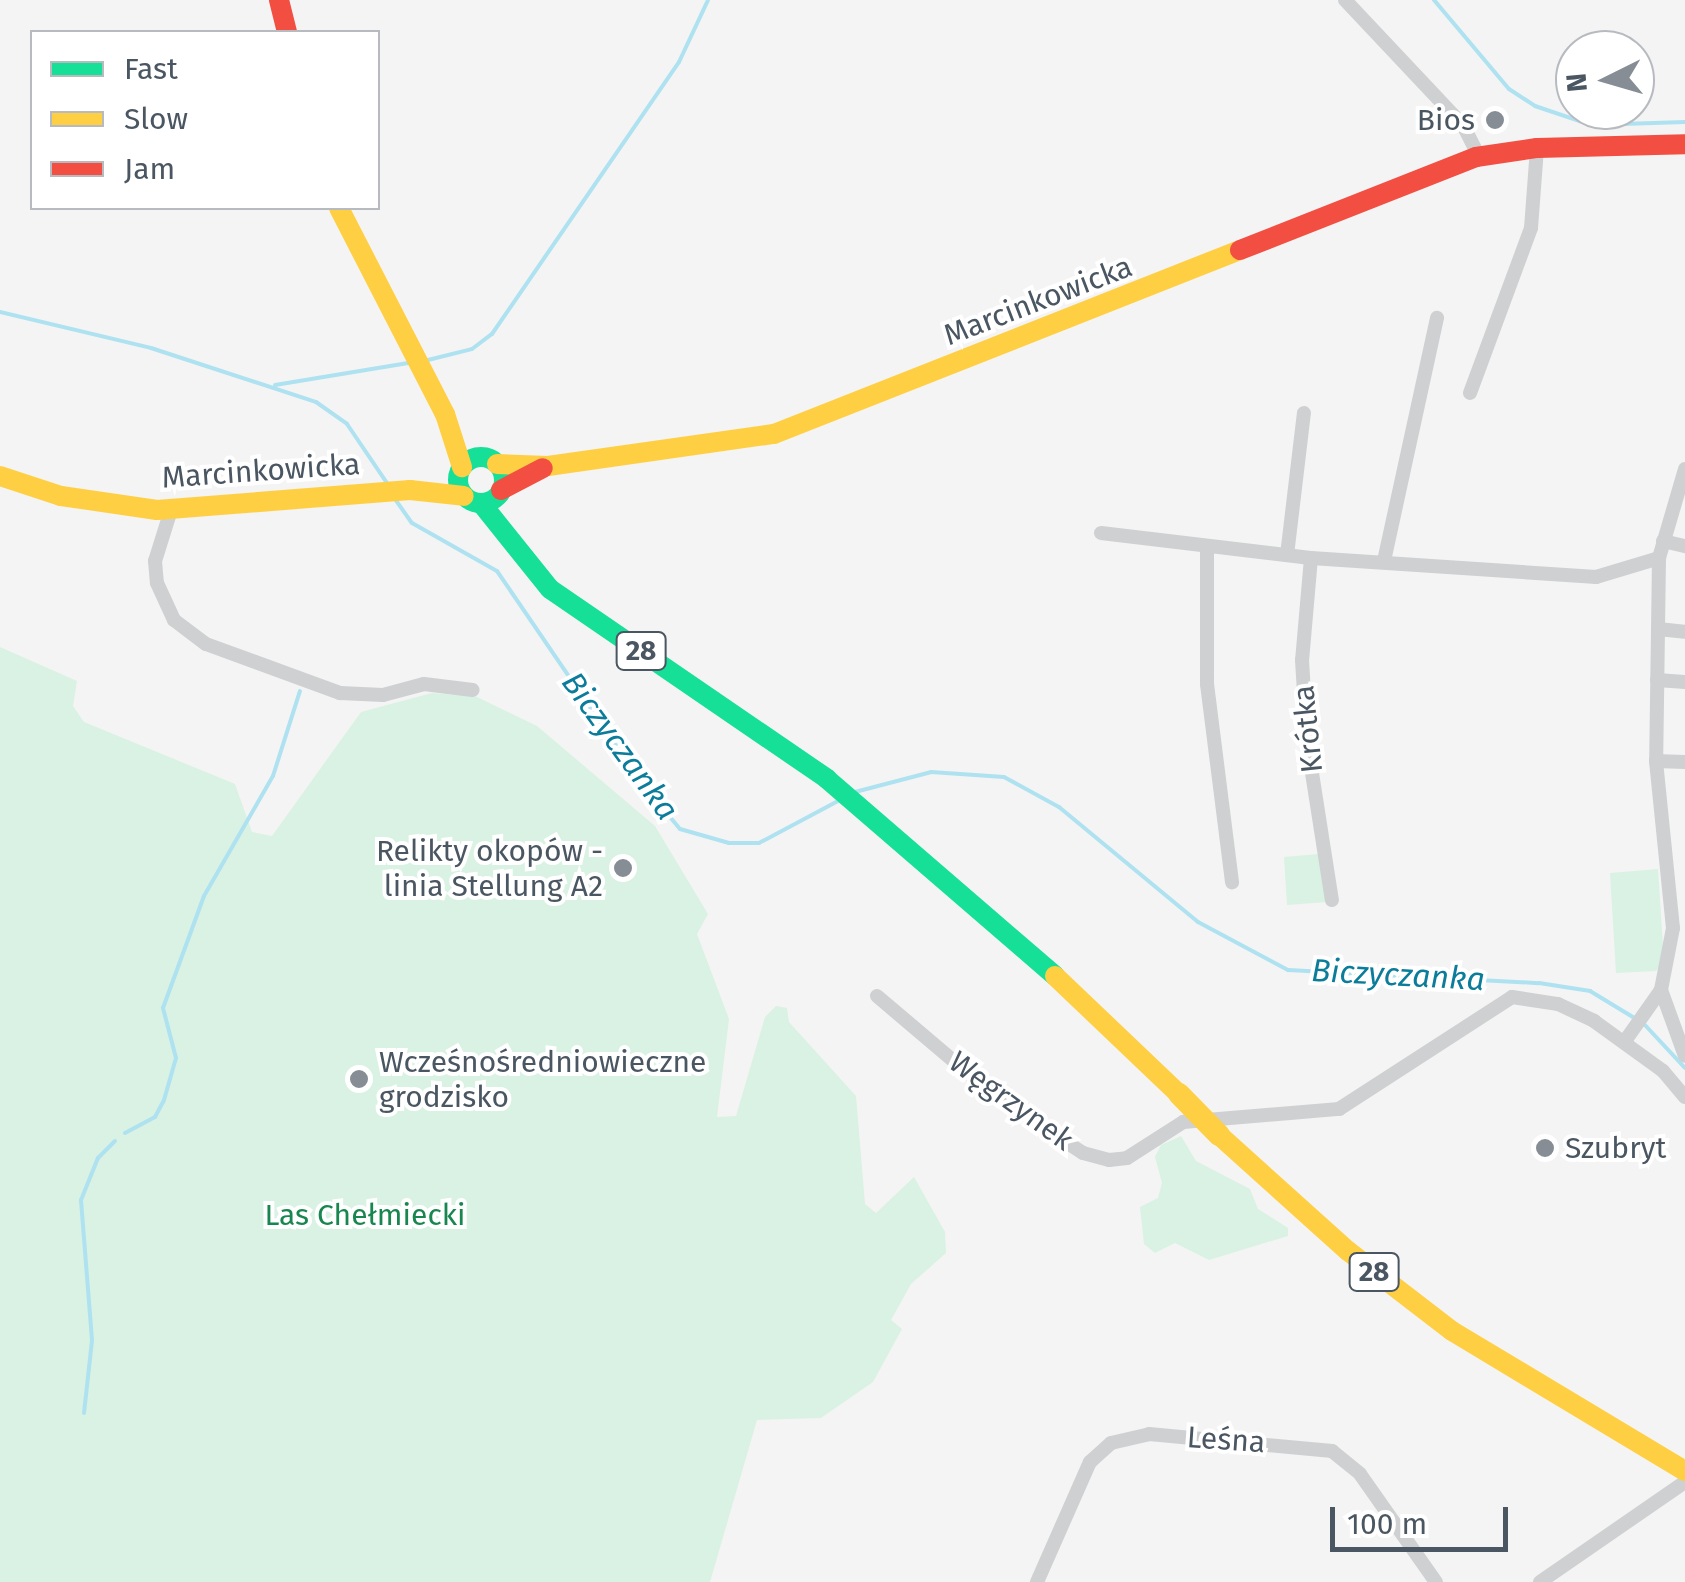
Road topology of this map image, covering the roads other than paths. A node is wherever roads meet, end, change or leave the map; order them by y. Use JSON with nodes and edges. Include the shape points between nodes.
{"nodes":[{"id":1,"x":280,"y":0,"type":"edge"},
{"id":2,"x":1344,"y":0,"type":"edge"},
{"id":3,"x":287,"y":30,"type":"edge"},
{"id":4,"x":1685,"y":144,"type":"edge"},
{"id":5,"x":1537,"y":148,"type":"junction"},
{"id":6,"x":1480,"y":156,"type":"junction"},
{"id":7,"x":340,"y":210,"type":"edge"},
{"id":8,"x":1437,"y":318,"type":"dead end"},
{"id":9,"x":1470,"y":393,"type":"dead end"},
{"id":10,"x":1304,"y":413,"type":"dead end"},
{"id":11,"x":475,"y":465,"type":"junction"},
{"id":12,"x":548,"y":466,"type":"junction"},
{"id":13,"x":1685,"y":469,"type":"edge"},
{"id":14,"x":0,"y":476,"type":"edge"},
{"id":15,"x":410,"y":490,"type":"junction"},
{"id":16,"x":486,"y":496,"type":"junction"},
{"id":17,"x":171,"y":510,"type":"junction"},
{"id":18,"x":1101,"y":533,"type":"dead end"},
{"id":19,"x":1664,"y":541,"type":"junction"},
{"id":20,"x":1685,"y":546,"type":"edge"},
{"id":21,"x":1207,"y":547,"type":"junction"},
{"id":22,"x":1287,"y":555,"type":"junction"},
{"id":23,"x":1311,"y":558,"type":"junction"},
{"id":24,"x":1659,"y":558,"type":"junction"},
{"id":25,"x":1384,"y":562,"type":"junction"},
{"id":26,"x":1658,"y":629,"type":"junction"},
{"id":27,"x":1685,"y":632,"type":"edge"},
{"id":28,"x":1657,"y":680,"type":"junction"},
{"id":29,"x":1685,"y":682,"type":"edge"},
{"id":30,"x":473,"y":690,"type":"dead end"},
{"id":31,"x":1656,"y":761,"type":"junction"},
{"id":32,"x":1685,"y":762,"type":"edge"},
{"id":33,"x":1232,"y":882,"type":"dead end"},
{"id":34,"x":1678,"y":892,"type":"edge"},
{"id":35,"x":1332,"y":900,"type":"dead end"},
{"id":36,"x":1661,"y":990,"type":"junction"},
{"id":37,"x":877,"y":996,"type":"dead end"},
{"id":38,"x":1627,"y":1038,"type":"junction"},
{"id":39,"x":1685,"y":1056,"type":"edge"},
{"id":40,"x":1685,"y":1096,"type":"edge"},
{"id":41,"x":1680,"y":1472,"type":"edge"},
{"id":42,"x":1037,"y":1582,"type":"edge"},
{"id":43,"x":1436,"y":1582,"type":"edge"},
{"id":44,"x":1540,"y":1582,"type":"edge"}],
"edges":[{"from":1,"to":3,"type":"main road"},
{"from":2,"to":6,"type":"street","via":[[1463,125]]},
{"from":4,"to":5,"type":"main road","name":"Marcinkowicka"},
{"from":5,"to":6,"type":"main road","name":"Marcinkowicka"},
{"from":5,"to":9,"type":"street","via":[[1531,228]]},
{"from":6,"to":12,"type":"main road","name":"Marcinkowicka","via":[[803,424]]},
{"from":7,"to":11,"type":"main road","number":"28"},
{"from":8,"to":25,"type":"street"},
{"from":10,"to":22,"type":"street"},
{"from":11,"to":12,"type":"main road","name":"Marcinkowicka"},
{"from":11,"to":15,"type":"main road","name":"Marcinkowicka"},
{"from":11,"to":16,"type":"main road","number":"28"},
{"from":11,"to":16,"type":"main road","number":"28"},
{"from":12,"to":16,"type":"main road","name":"Marcinkowicka"},
{"from":13,"to":19,"type":"street"},
{"from":14,"to":17,"type":"main road","name":"Marcinkowicka","via":[[61,496]]},
{"from":15,"to":16,"type":"main road","name":"Marcinkowicka"},
{"from":15,"to":17,"type":"main road","name":"Marcinkowicka"},
{"from":16,"to":41,"type":"main road","number":"28","bridge":true,"via":[[508,537],[572,606],[875,817],[1089,1004],[1219,1135],[1348,1251],[1452,1332]]},
{"from":17,"to":30,"type":"street","via":[[155,572],[174,620],[224,654],[306,685],[356,695],[424,684]]},
{"from":18,"to":21,"type":"street"},
{"from":19,"to":20,"type":"street"},
{"from":19,"to":24,"type":"street"},
{"from":21,"to":22,"type":"street"},
{"from":21,"to":33,"type":"street","via":[[1207,684]]},
{"from":22,"to":23,"type":"street"},
{"from":23,"to":25,"type":"street"},
{"from":23,"to":35,"type":"street","name":"Krótka","via":[[1302,660],[1307,741]]},
{"from":24,"to":25,"type":"street","via":[[1596,577]]},
{"from":24,"to":26,"type":"street"},
{"from":26,"to":27,"type":"street"},
{"from":26,"to":28,"type":"street"},
{"from":28,"to":29,"type":"street"},
{"from":28,"to":31,"type":"street"},
{"from":31,"to":32,"type":"street"},
{"from":31,"to":34,"type":"street"},
{"from":34,"to":36,"type":"street"},
{"from":36,"to":38,"type":"street"},
{"from":36,"to":39,"type":"street"},
{"from":37,"to":38,"type":"street","name":"Węgrzynek","via":[[990,1092],[1083,1153],[1109,1160],[1127,1158],[1184,1122],[1340,1108],[1512,997],[1558,1004]]},
{"from":38,"to":40,"type":"street","name":"Węgrzynek"},
{"from":41,"to":44,"type":"street"},
{"from":42,"to":43,"type":"street","name":"Leśna","via":[[1090,1462],[1111,1443],[1149,1434],[1332,1451],[1360,1474]]}]}
